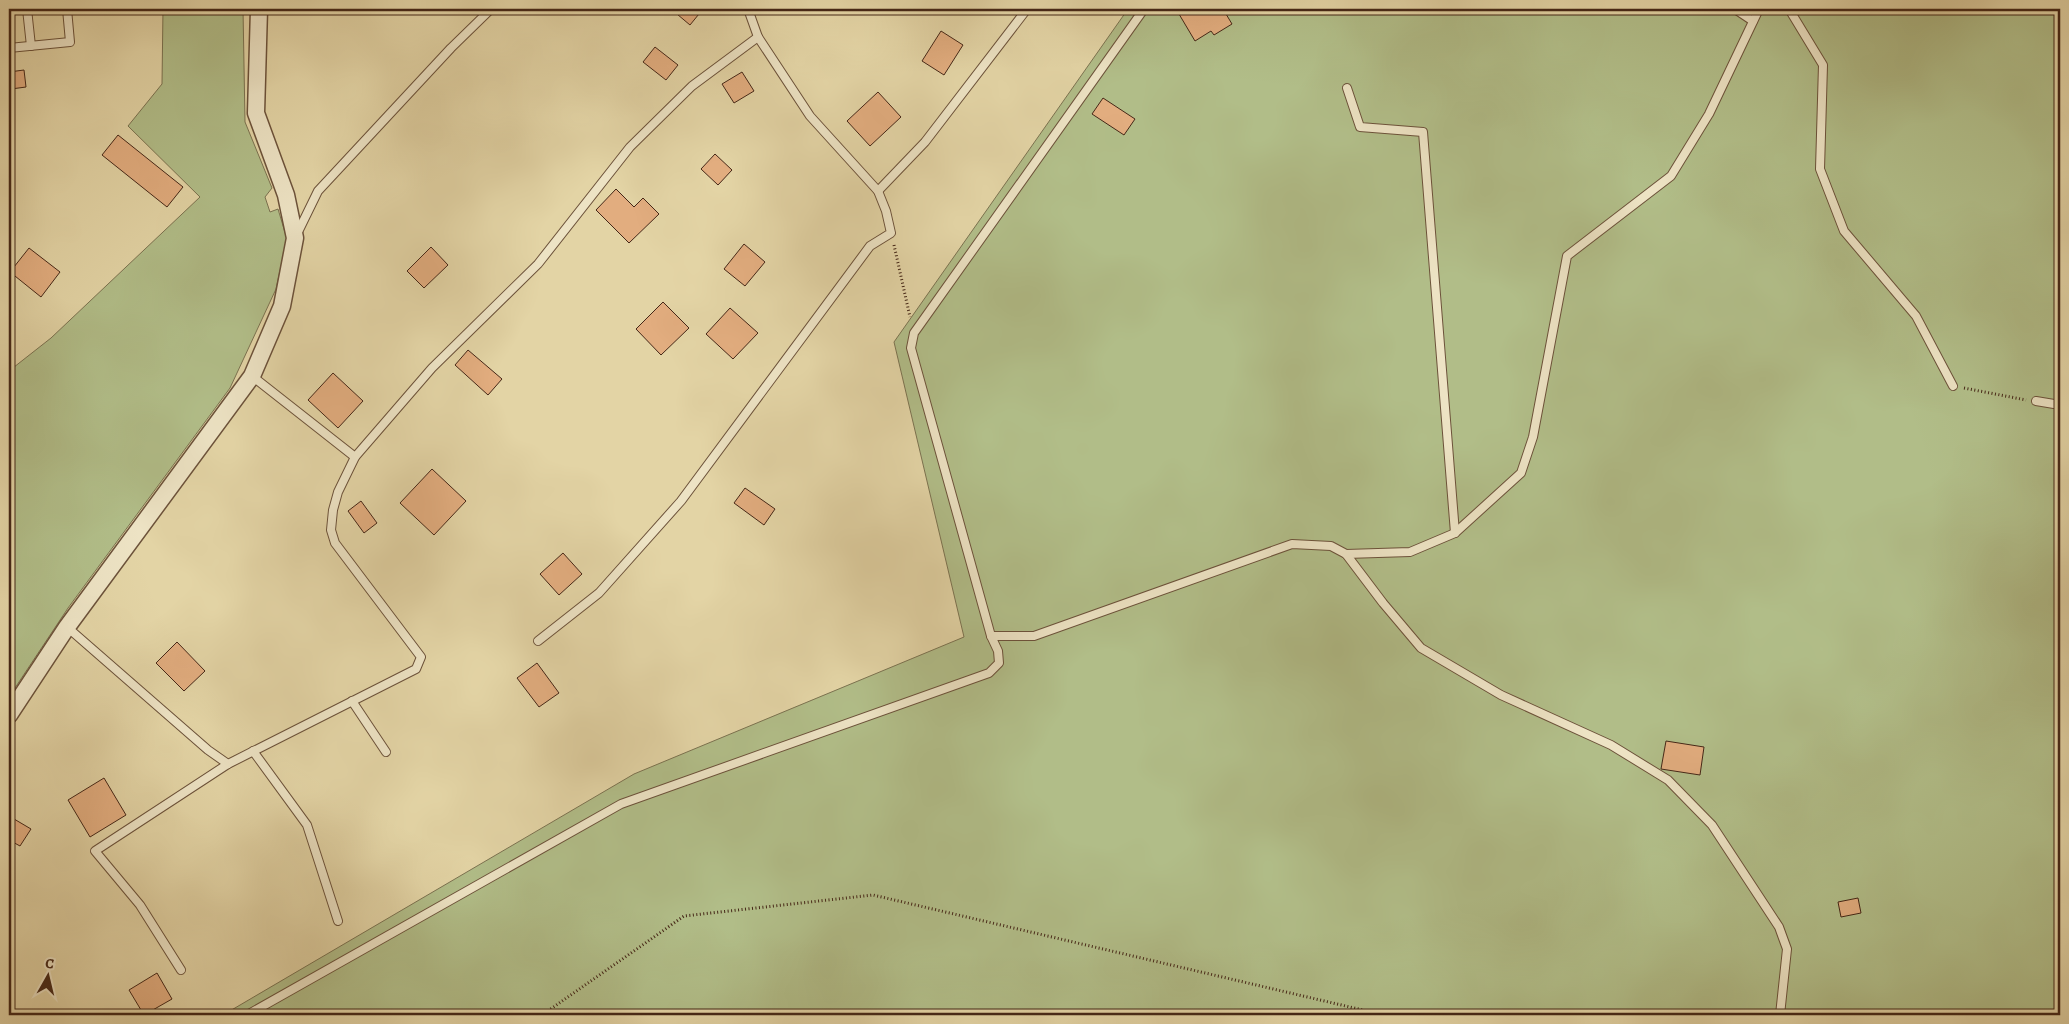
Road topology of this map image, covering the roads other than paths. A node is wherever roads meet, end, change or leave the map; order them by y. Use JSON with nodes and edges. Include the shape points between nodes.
{"nodes":[{"id":1,"x":28,"y":9,"type":"edge"},
{"id":2,"x":66,"y":9,"type":"edge"},
{"id":3,"x":259,"y":9,"type":"edge"},
{"id":4,"x":491,"y":9,"type":"edge"},
{"id":5,"x":748,"y":9,"type":"edge"},
{"id":6,"x":1026,"y":9,"type":"edge"},
{"id":7,"x":1144,"y":9,"type":"edge"},
{"id":8,"x":1736,"y":9,"type":"edge"},
{"id":9,"x":1759,"y":9,"type":"edge"},
{"id":10,"x":1789,"y":9,"type":"edge"},
{"id":11,"x":1753,"y":21,"type":"junction"},
{"id":12,"x":758,"y":37,"type":"junction"},
{"id":13,"x":31,"y":46,"type":"junction"},
{"id":14,"x":9,"y":48,"type":"edge"},
{"id":15,"x":1347,"y":88,"type":"dead end"},
{"id":16,"x":878,"y":191,"type":"junction"},
{"id":17,"x":295,"y":238,"type":"junction"},
{"id":18,"x":252,"y":376,"type":"junction"},
{"id":19,"x":1953,"y":386,"type":"road end"},
{"id":20,"x":2036,"y":401,"type":"road end"},
{"id":21,"x":2060,"y":405,"type":"edge"},
{"id":22,"x":355,"y":456,"type":"junction"},
{"id":23,"x":1455,"y":533,"type":"junction"},
{"id":24,"x":1346,"y":554,"type":"junction"},
{"id":25,"x":67,"y":627,"type":"junction"},
{"id":26,"x":991,"y":636,"type":"junction"},
{"id":27,"x":538,"y":641,"type":"dead end"},
{"id":28,"x":352,"y":701,"type":"junction"},
{"id":29,"x":9,"y":716,"type":"edge"},
{"id":30,"x":253,"y":752,"type":"junction"},
{"id":31,"x":386,"y":752,"type":"dead end"},
{"id":32,"x":228,"y":764,"type":"junction"},
{"id":33,"x":338,"y":921,"type":"dead end"},
{"id":34,"x":181,"y":970,"type":"dead end"},
{"id":35,"x":247,"y":1015,"type":"edge"},
{"id":36,"x":1780,"y":1015,"type":"edge"}],
"edges":[{"from":1,"to":13,"type":"lane"},
{"from":2,"to":13,"type":"lane","via":[[70,42]]},
{"from":3,"to":17,"type":"street","via":[[256,113],[286,195]]},
{"from":4,"to":17,"type":"lane","via":[[318,191]]},
{"from":5,"to":12,"type":"lane"},
{"from":6,"to":16,"type":"lane","via":[[925,142]]},
{"from":7,"to":26,"type":"lane","via":[[914,333],[911,348]]},
{"from":8,"to":11,"type":"lane"},
{"from":9,"to":11,"type":"lane"},
{"from":10,"to":19,"type":"lane","via":[[1823,65],[1820,169],[1844,232],[1916,316]]},
{"from":11,"to":23,"type":"lane","via":[[1709,114],[1670,176],[1567,256],[1533,437],[1521,473]]},
{"from":12,"to":16,"type":"lane","via":[[810,116]]},
{"from":12,"to":22,"type":"lane","via":[[692,86],[630,147],[538,264],[432,368]]},
{"from":13,"to":14,"type":"lane"},
{"from":15,"to":23,"type":"lane","via":[[1360,126],[1424,132]]},
{"from":16,"to":27,"type":"lane","via":[[891,232],[870,246],[681,501],[599,593]]},
{"from":17,"to":18,"type":"street","via":[[282,306]]},
{"from":18,"to":22,"type":"lane"},
{"from":18,"to":25,"type":"street"},
{"from":20,"to":21,"type":"lane"},
{"from":22,"to":28,"type":"lane","via":[[338,492],[331,530],[335,542],[421,657],[416,669]]},
{"from":23,"to":24,"type":"lane","via":[[1410,552]]},
{"from":24,"to":26,"type":"lane","via":[[1331,546],[1292,544],[1034,636]]},
{"from":24,"to":36,"type":"lane","via":[[1421,648],[1501,695],[1610,746],[1668,780],[1712,825],[1779,928],[1787,949]]},
{"from":25,"to":29,"type":"street"},
{"from":25,"to":32,"type":"lane"},
{"from":26,"to":35,"type":"lane","via":[[999,663],[989,673],[621,804]]},
{"from":28,"to":30,"type":"lane"},
{"from":28,"to":31,"type":"lane"},
{"from":30,"to":32,"type":"lane"},
{"from":30,"to":33,"type":"lane","via":[[307,826]]},
{"from":32,"to":34,"type":"lane","via":[[95,852],[140,906]]}]}
